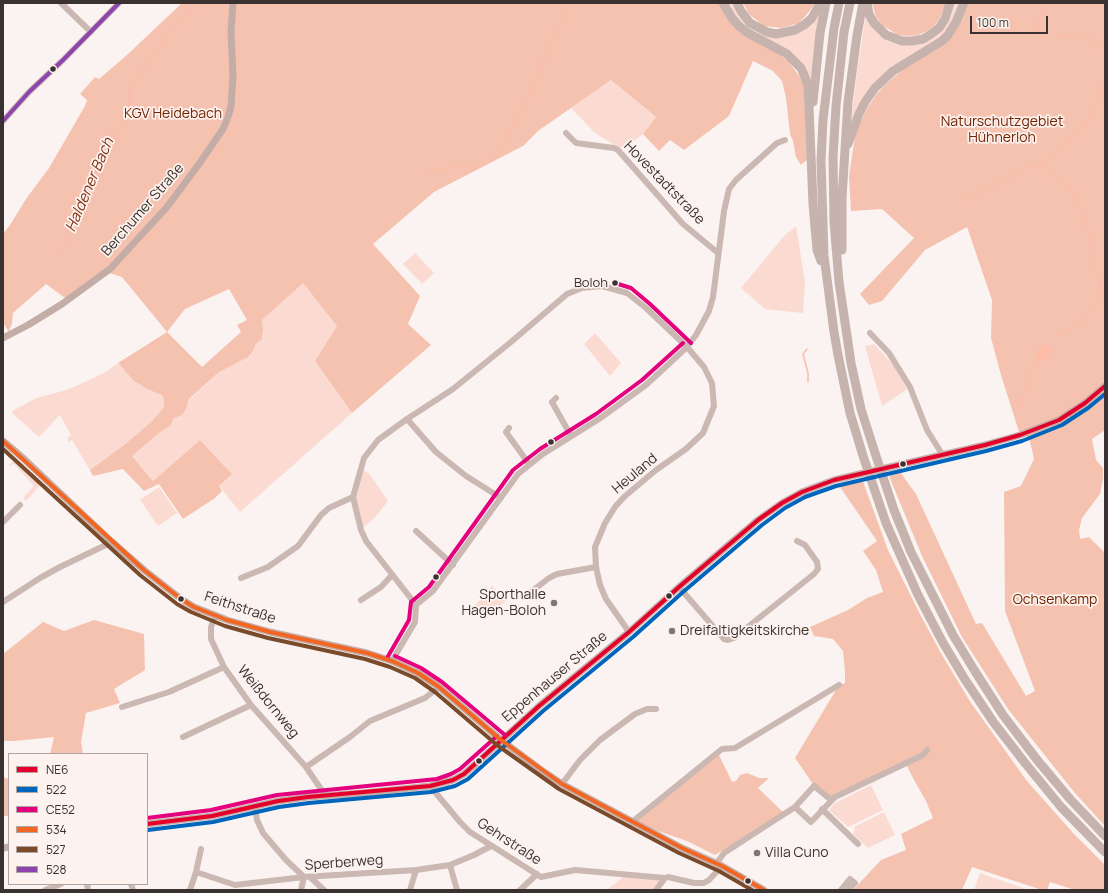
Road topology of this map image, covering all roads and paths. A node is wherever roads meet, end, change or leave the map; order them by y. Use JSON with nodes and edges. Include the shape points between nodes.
{"nodes":[{"id":1,"x":60,"y":3,"type":"edge"},
{"id":2,"x":119,"y":3,"type":"edge"},
{"id":3,"x":233,"y":3,"type":"edge"},
{"id":4,"x":723,"y":3,"type":"edge"},
{"id":5,"x":738,"y":3,"type":"edge"},
{"id":6,"x":820,"y":3,"type":"edge"},
{"id":7,"x":826,"y":3,"type":"edge"},
{"id":8,"x":839,"y":3,"type":"edge"},
{"id":9,"x":850,"y":3,"type":"edge"},
{"id":10,"x":863,"y":3,"type":"edge"},
{"id":11,"x":867,"y":3,"type":"edge"},
{"id":12,"x":950,"y":3,"type":"edge"},
{"id":13,"x":964,"y":3,"type":"edge"},
{"id":14,"x":90,"y":32,"type":"junction"},
{"id":15,"x":3,"y":121,"type":"edge"},
{"id":16,"x":566,"y":133,"type":"dead end"},
{"id":17,"x":811,"y":135,"type":"junction"},
{"id":18,"x":785,"y":140,"type":"dead end"},
{"id":19,"x":844,"y":159,"type":"junction"},
{"id":20,"x":718,"y":253,"type":"junction"},
{"id":21,"x":827,"y":280,"type":"junction"},
{"id":22,"x":839,"y":282,"type":"junction"},
{"id":23,"x":870,"y":333,"type":"dead end"},
{"id":24,"x":3,"y":338,"type":"edge"},
{"id":25,"x":687,"y":347,"type":"junction"},
{"id":26,"x":1105,"y":386,"type":"edge"},
{"id":27,"x":552,"y":402,"type":"dead end"},
{"id":28,"x":406,"y":419,"type":"junction"},
{"id":29,"x":506,"y":431,"type":"dead end"},
{"id":30,"x":571,"y":436,"type":"junction"},
{"id":31,"x":3,"y":441,"type":"edge"},
{"id":32,"x":942,"y":454,"type":"junction"},
{"id":33,"x":529,"y":464,"type":"junction"},
{"id":34,"x":353,"y":497,"type":"junction"},
{"id":35,"x":502,"y":498,"type":"junction"},
{"id":36,"x":20,"y":506,"type":"dead end"},
{"id":37,"x":3,"y":522,"type":"edge"},
{"id":38,"x":416,"y":531,"type":"dead end"},
{"id":39,"x":797,"y":541,"type":"dead end"},
{"id":40,"x":112,"y":542,"type":"junction"},
{"id":41,"x":453,"y":564,"type":"junction"},
{"id":42,"x":596,"y":567,"type":"junction"},
{"id":43,"x":392,"y":575,"type":"junction"},
{"id":44,"x":241,"y":578,"type":"dead end"},
{"id":45,"x":679,"y":587,"type":"junction"},
{"id":46,"x":527,"y":594,"type":"dead end"},
{"id":47,"x":361,"y":600,"type":"dead end"},
{"id":48,"x":3,"y":602,"type":"edge"},
{"id":49,"x":416,"y":606,"type":"junction"},
{"id":50,"x":215,"y":616,"type":"junction"},
{"id":51,"x":630,"y":632,"type":"junction"},
{"id":52,"x":392,"y":661,"type":"junction"},
{"id":53,"x":224,"y":667,"type":"junction"},
{"id":54,"x":839,"y":685,"type":"dead end"},
{"id":55,"x":439,"y":687,"type":"junction"},
{"id":56,"x":251,"y":705,"type":"junction"},
{"id":57,"x":122,"y":707,"type":"dead end"},
{"id":58,"x":656,"y":709,"type":"dead end"},
{"id":59,"x":183,"y":737,"type":"dead end"},
{"id":60,"x":501,"y":740,"type":"junction"},
{"id":61,"x":927,"y":750,"type":"dead end"},
{"id":62,"x":306,"y":767,"type":"junction"},
{"id":63,"x":562,"y":784,"type":"junction"},
{"id":64,"x":430,"y":786,"type":"junction"},
{"id":65,"x":326,"y":795,"type":"junction"},
{"id":66,"x":831,"y":800,"type":"junction"},
{"id":67,"x":254,"y":807,"type":"junction"},
{"id":68,"x":795,"y":807,"type":"junction"},
{"id":69,"x":822,"y":809,"type":"junction"},
{"id":70,"x":632,"y":822,"type":"junction"},
{"id":71,"x":148,"y":824,"type":"edge"},
{"id":72,"x":1105,"y":836,"type":"edge"},
{"id":73,"x":858,"y":844,"type":"dead end"},
{"id":74,"x":491,"y":846,"type":"junction"},
{"id":75,"x":201,"y":849,"type":"dead end"},
{"id":76,"x":1105,"y":852,"type":"edge"},
{"id":77,"x":450,"y":865,"type":"junction"},
{"id":78,"x":719,"y":865,"type":"junction"},
{"id":79,"x":416,"y":870,"type":"junction"},
{"id":80,"x":196,"y":872,"type":"junction"},
{"id":81,"x":536,"y":874,"type":"junction"},
{"id":82,"x":308,"y":877,"type":"junction"},
{"id":83,"x":664,"y":878,"type":"junction"},
{"id":84,"x":846,"y":884,"type":"dead end"},
{"id":85,"x":58,"y":885,"type":"edge"},
{"id":86,"x":235,"y":888,"type":"edge"},
{"id":87,"x":45,"y":890,"type":"edge"},
{"id":88,"x":190,"y":890,"type":"edge"},
{"id":89,"x":301,"y":890,"type":"edge"},
{"id":90,"x":324,"y":890,"type":"edge"},
{"id":91,"x":410,"y":890,"type":"edge"},
{"id":92,"x":457,"y":890,"type":"edge"},
{"id":93,"x":520,"y":890,"type":"edge"},
{"id":94,"x":656,"y":890,"type":"edge"},
{"id":95,"x":764,"y":890,"type":"edge"},
{"id":96,"x":841,"y":890,"type":"edge"}],
"edges":[{"from":1,"to":14,"type":"street"},
{"from":2,"to":14,"type":"street"},
{"from":3,"to":24,"type":"main road","name":"Berchumer Straße","via":[[230,32],[233,76],[228,117],[223,129],[199,164],[167,207],[110,269],[62,304]]},
{"from":4,"to":17,"type":"highway","via":[[732,18],[744,30],[787,54],[801,68],[808,87]]},
{"from":5,"to":6,"type":"highway","via":[[750,23],[766,32],[776,34],[795,30],[804,25],[812,18]]},
{"from":7,"to":17,"type":"highway","via":[[820,33]]},
{"from":8,"to":21,"type":"highway","via":[[827,80],[821,161],[822,229]]},
{"from":9,"to":22,"type":"highway","via":[[838,78],[833,157],[834,222]]},
{"from":10,"to":19,"type":"highway","via":[[850,90]]},
{"from":11,"to":12,"type":"highway","via":[[874,23],[886,35],[902,41],[912,41],[923,39],[939,28]]},
{"from":13,"to":19,"type":"highway","via":[[948,35],[893,71],[875,88],[859,114]]},
{"from":14,"to":15,"type":"street"},
{"from":16,"to":20,"type":"street","name":"Hovestadtstraße","via":[[576,143],[618,150],[683,224]]},
{"from":17,"to":21,"type":"highway","via":[[817,250]]},
{"from":18,"to":20,"type":"street","via":[[777,143],[736,180],[730,189]]},
{"from":19,"to":22,"type":"highway","via":[[842,260]]},
{"from":20,"to":25,"type":"street","via":[[709,312]]},
{"from":21,"to":76,"type":"highway","via":[[850,413],[886,523],[918,595],[942,641],[994,723],[1061,807]]},
{"from":22,"to":72,"type":"highway","via":[[851,363],[861,409],[884,484],[917,566],[953,635],[1003,715],[1070,799]]},
{"from":23,"to":32,"type":"street","via":[[889,353],[910,387],[927,430]]},
{"from":25,"to":28,"type":"street","name":"Heuland","via":[[646,308],[623,291],[602,286],[582,288],[567,294],[453,389]]},
{"from":25,"to":30,"type":"street","via":[[646,385]]},
{"from":25,"to":42,"type":"street","name":"Heuland","via":[[712,383],[714,406],[703,433],[615,507],[595,547]]},
{"from":26,"to":32,"type":"main road","name":"Eppenhauser Straße","via":[[1059,420],[1020,435]]},
{"from":27,"to":30,"type":"street"},
{"from":28,"to":34,"type":"street","name":"Heuland","via":[[378,440],[364,458]]},
{"from":28,"to":35,"type":"street","via":[[436,452],[466,476]]},
{"from":29,"to":33,"type":"street"},
{"from":30,"to":33,"type":"street"},
{"from":31,"to":40,"type":"main road","name":"Feithstraße"},
{"from":32,"to":45,"type":"main road","name":"Eppenhauser Straße","via":[[834,480],[802,492],[758,520]]},
{"from":33,"to":35,"type":"street","via":[[509,485]]},
{"from":34,"to":43,"type":"street","via":[[366,541]]},
{"from":34,"to":44,"type":"street","via":[[328,508],[298,546],[268,567]]},
{"from":35,"to":41,"type":"street"},
{"from":36,"to":37,"type":"street"},
{"from":38,"to":41,"type":"street"},
{"from":39,"to":45,"type":"street","via":[[805,545],[817,562],[818,569],[734,638],[724,639]]},
{"from":40,"to":48,"type":"street","via":[[40,578]]},
{"from":40,"to":50,"type":"main road","name":"Feithstraße","via":[[181,599]]},
{"from":41,"to":49,"type":"street","via":[[433,592]]},
{"from":42,"to":46,"type":"street","via":[[557,574]]},
{"from":42,"to":51,"type":"street","name":"Heuland","via":[[606,599]]},
{"from":43,"to":47,"type":"street","via":[[381,587]]},
{"from":43,"to":49,"type":"street"},
{"from":45,"to":51,"type":"main road","name":"Eppenhauser Straße"},
{"from":49,"to":52,"type":"street","via":[[415,622]]},
{"from":50,"to":52,"type":"main road","name":"Feithstraße"},
{"from":50,"to":53,"type":"street","name":"Weißdornweg","via":[[211,627],[211,639]]},
{"from":51,"to":60,"type":"main road","name":"Eppenhauser Straße"},
{"from":52,"to":55,"type":"main road","name":"Feithstraße","via":[[418,673]]},
{"from":53,"to":56,"type":"street","name":"Weißdornweg"},
{"from":53,"to":57,"type":"street","via":[[169,692]]},
{"from":54,"to":70,"type":"street","via":[[735,748],[722,749]]},
{"from":55,"to":60,"type":"main road","name":"Feithstraße"},
{"from":55,"to":62,"type":"street","via":[[411,705],[370,721]]},
{"from":56,"to":59,"type":"street"},
{"from":56,"to":62,"type":"street","name":"Weißdornweg"},
{"from":58,"to":63,"type":"street","via":[[647,709],[636,714],[600,740],[580,760]]},
{"from":60,"to":63,"type":"main road","name":"Feithstraße"},
{"from":60,"to":64,"type":"main road","name":"Eppenhauser Straße","via":[[459,777]]},
{"from":61,"to":66,"type":"street","via":[[923,755]]},
{"from":62,"to":65,"type":"street","name":"Weißdornweg"},
{"from":63,"to":70,"type":"main road","name":"Feithstraße"},
{"from":64,"to":65,"type":"main road","name":"Eppenhauser Straße","via":[[363,794]]},
{"from":64,"to":74,"type":"street","name":"Gehrstraße","via":[[470,832]]},
{"from":65,"to":67,"type":"main road","name":"Eppenhauser Straße"},
{"from":66,"to":68,"type":"street","via":[[814,786]]},
{"from":66,"to":69,"type":"street"},
{"from":67,"to":71,"type":"main road","name":"Eppenhauser Straße"},
{"from":67,"to":82,"type":"street","via":[[263,833],[275,848]]},
{"from":68,"to":69,"type":"street","via":[[811,822]]},
{"from":68,"to":78,"type":"street","via":[[724,853]]},
{"from":69,"to":73,"type":"street"},
{"from":70,"to":78,"type":"main road","name":"Feithstraße"},
{"from":74,"to":77,"type":"street","name":"Sperberweg"},
{"from":74,"to":81,"type":"street","name":"Gehrstraße"},
{"from":75,"to":80,"type":"street"},
{"from":77,"to":79,"type":"street","name":"Sperberweg"},
{"from":77,"to":92,"type":"street"},
{"from":78,"to":83,"type":"street","name":"Gehrstraße","via":[[704,883],[668,876]]},
{"from":78,"to":95,"type":"main road","name":"Feithstraße"},
{"from":79,"to":82,"type":"street","name":"Sperberweg"},
{"from":79,"to":91,"type":"street"},
{"from":80,"to":86,"type":"street","name":"Sperberweg"},
{"from":80,"to":88,"type":"street"},
{"from":81,"to":83,"type":"street","name":"Gehrstraße","via":[[545,876],[574,870]]},
{"from":81,"to":93,"type":"street"},
{"from":82,"to":86,"type":"street","name":"Sperberweg"},
{"from":82,"to":89,"type":"street"},
{"from":82,"to":90,"type":"street"},
{"from":83,"to":94,"type":"street"},
{"from":84,"to":96,"type":"street"},
{"from":85,"to":87,"type":"street"}]}
